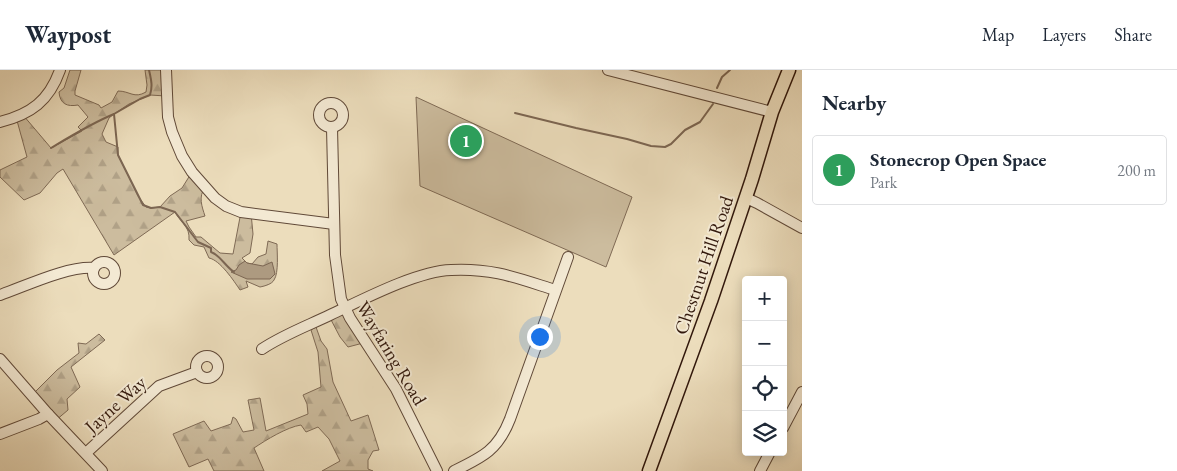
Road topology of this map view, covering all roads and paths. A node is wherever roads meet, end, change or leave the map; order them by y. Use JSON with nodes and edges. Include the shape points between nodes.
{"nodes":[{"id":1,"x":60,"y":70,"type":"edge"},
{"id":2,"x":166,"y":70,"type":"edge"},
{"id":3,"x":608,"y":70,"type":"edge"},
{"id":4,"x":789,"y":70,"type":"edge"},
{"id":5,"x":772,"y":112,"type":"junction"},
{"id":6,"x":0,"y":122,"type":"edge"},
{"id":7,"x":332,"y":128,"type":"dead end"},
{"id":8,"x":746,"y":198,"type":"junction"},
{"id":9,"x":334,"y":224,"type":"junction"},
{"id":10,"x":802,"y":228,"type":"edge"},
{"id":11,"x":568,"y":257,"type":"dead end"},
{"id":12,"x":94,"y":268,"type":"dead end"},
{"id":13,"x":555,"y":290,"type":"junction"},
{"id":14,"x":0,"y":295,"type":"edge"},
{"id":15,"x":344,"y":308,"type":"junction"},
{"id":16,"x":262,"y":349,"type":"dead end"},
{"id":17,"x":0,"y":358,"type":"edge"},
{"id":18,"x":197,"y":372,"type":"dead end"},
{"id":19,"x":802,"y":392,"type":"edge"},
{"id":20,"x":48,"y":414,"type":"junction"},
{"id":21,"x":787,"y":420,"type":"edge"},
{"id":22,"x":0,"y":434,"type":"edge"},
{"id":23,"x":86,"y":453,"type":"junction"},
{"id":24,"x":768,"y":456,"type":"edge"},
{"id":25,"x":102,"y":471,"type":"edge"},
{"id":26,"x":437,"y":471,"type":"edge"},
{"id":27,"x":454,"y":471,"type":"edge"},
{"id":28,"x":649,"y":471,"type":"edge"},
{"id":29,"x":760,"y":471,"type":"edge"}],
"edges":[{"from":1,"to":6,"type":"street","via":[[52,89],[32,110]]},
{"from":2,"to":9,"type":"street","via":[[168,117],[172,132],[192,172],[215,198],[241,212]]},
{"from":3,"to":5,"type":"street"},
{"from":4,"to":5,"type":"main road","name":"Chestnut Hill Road"},
{"from":5,"to":8,"type":"main road","name":"Chestnut Hill Road"},
{"from":7,"to":9,"type":"street","name":"Wayfaring Road"},
{"from":8,"to":10,"type":"street"},
{"from":8,"to":28,"type":"main road","name":"Chestnut Hill Road"},
{"from":9,"to":15,"type":"street","name":"Wayfaring Road","via":[[338,288]]},
{"from":11,"to":13,"type":"street"},
{"from":12,"to":14,"type":"street","via":[[71,270]]},
{"from":13,"to":15,"type":"street","via":[[501,273],[443,270]]},
{"from":13,"to":27,"type":"street","via":[[501,439],[487,454]]},
{"from":15,"to":16,"type":"street"},
{"from":15,"to":26,"type":"street","name":"Wayfaring Road","via":[[396,389]]},
{"from":17,"to":20,"type":"street"},
{"from":18,"to":23,"type":"street","name":"Jayne Way","via":[[160,386]]},
{"from":19,"to":21,"type":"street"},
{"from":20,"to":22,"type":"street"},
{"from":20,"to":23,"type":"street"},
{"from":23,"to":25,"type":"street"},
{"from":24,"to":29,"type":"street"}]}
